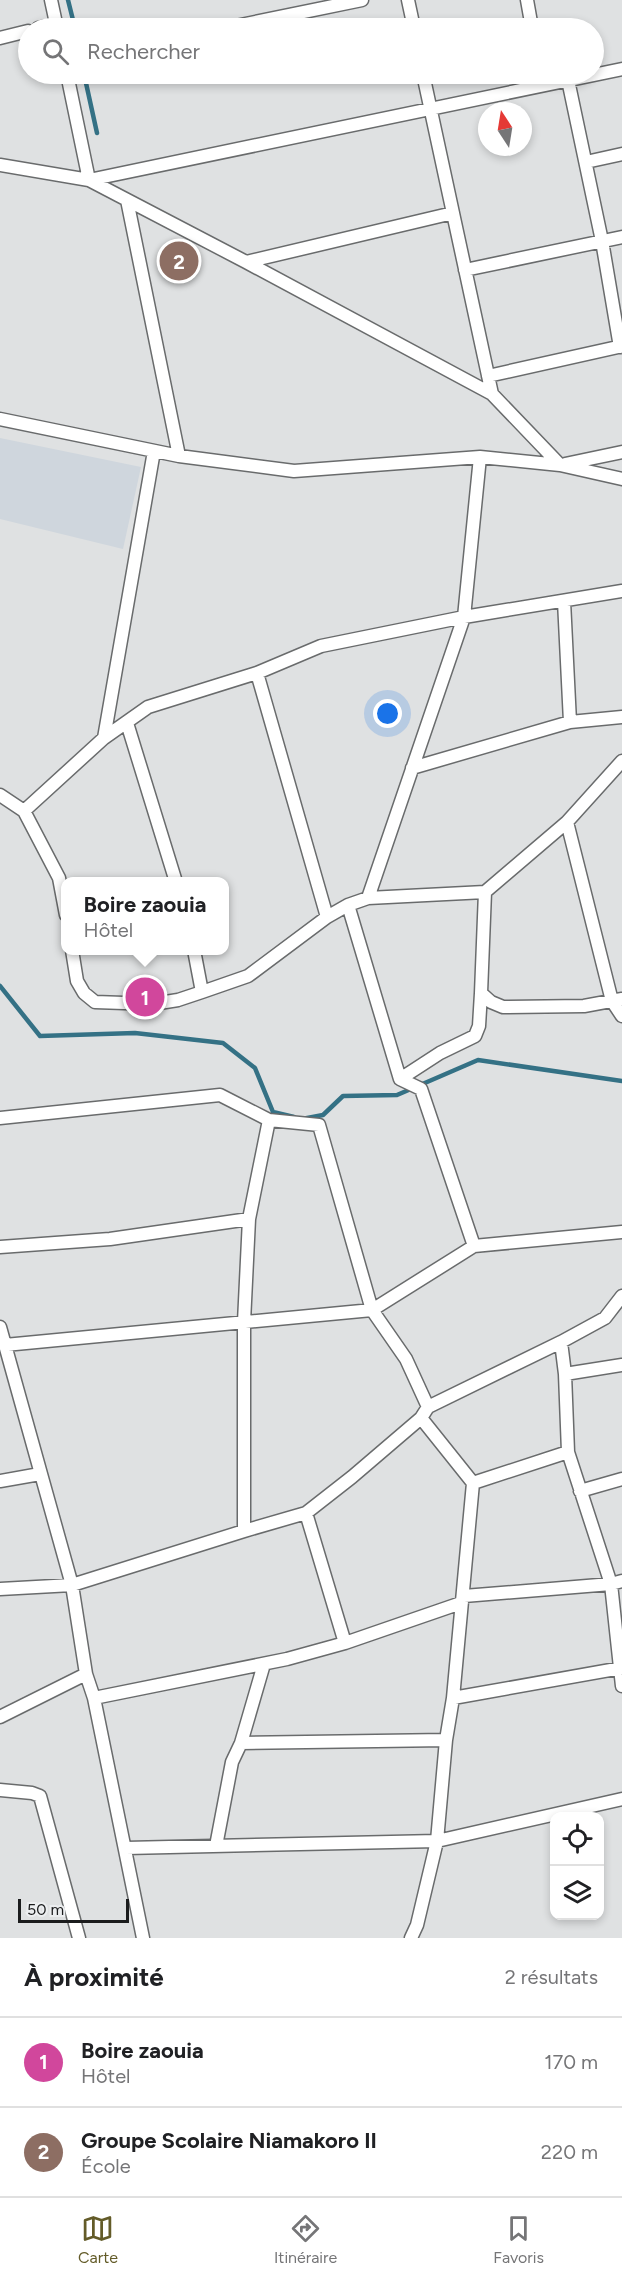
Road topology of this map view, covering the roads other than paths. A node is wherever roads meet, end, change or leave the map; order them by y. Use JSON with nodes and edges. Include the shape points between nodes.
{"nodes":[{"id":1,"x":51,"y":0,"type":"edge"},
{"id":2,"x":362,"y":0,"type":"edge"},
{"id":3,"x":408,"y":0,"type":"edge"},
{"id":4,"x":527,"y":0,"type":"edge"},
{"id":5,"x":55,"y":18,"type":"edge"},
{"id":6,"x":275,"y":18,"type":"edge"},
{"id":7,"x":412,"y":18,"type":"edge"},
{"id":8,"x":530,"y":18,"type":"edge"},
{"id":9,"x":18,"y":34,"type":"edge"},
{"id":10,"x":0,"y":38,"type":"edge"},
{"id":11,"x":622,"y":69,"type":"edge"},
{"id":12,"x":604,"y":73,"type":"edge"},
{"id":13,"x":69,"y":84,"type":"edge"},
{"id":14,"x":425,"y":84,"type":"edge"},
{"id":15,"x":524,"y":84,"type":"edge"},
{"id":16,"x":569,"y":84,"type":"edge"},
{"id":17,"x":431,"y":109,"type":"junction"},
{"id":18,"x":622,"y":154,"type":"edge"},
{"id":19,"x":586,"y":162,"type":"junction"},
{"id":20,"x":0,"y":165,"type":"edge"},
{"id":21,"x":89,"y":180,"type":"junction"},
{"id":22,"x":127,"y":200,"type":"junction"},
{"id":23,"x":453,"y":213,"type":"junction"},
{"id":24,"x":622,"y":237,"type":"edge"},
{"id":25,"x":602,"y":241,"type":"junction"},
{"id":26,"x":246,"y":262,"type":"junction"},
{"id":27,"x":465,"y":270,"type":"junction"},
{"id":28,"x":621,"y":347,"type":"edge"},
{"id":29,"x":488,"y":376,"type":"junction"},
{"id":30,"x":492,"y":394,"type":"junction"},
{"id":31,"x":0,"y":419,"type":"edge"},
{"id":32,"x":154,"y":451,"type":"junction"},
{"id":33,"x":622,"y":452,"type":"edge"},
{"id":34,"x":179,"y":456,"type":"junction"},
{"id":35,"x":480,"y":457,"type":"junction"},
{"id":36,"x":560,"y":465,"type":"junction"},
{"id":37,"x":622,"y":479,"type":"edge"},
{"id":38,"x":622,"y":591,"type":"edge"},
{"id":39,"x":564,"y":601,"type":"junction"},
{"id":40,"x":464,"y":616,"type":"junction"},
{"id":41,"x":257,"y":673,"type":"junction"},
{"id":42,"x":622,"y":717,"type":"edge"},
{"id":43,"x":570,"y":722,"type":"junction"},
{"id":44,"x":127,"y":723,"type":"junction"},
{"id":45,"x":104,"y":738,"type":"junction"},
{"id":46,"x":621,"y":766,"type":"edge"},
{"id":47,"x":412,"y":768,"type":"junction"},
{"id":48,"x":0,"y":795,"type":"edge"},
{"id":49,"x":24,"y":811,"type":"junction"},
{"id":50,"x":567,"y":822,"type":"junction"},
{"id":51,"x":174,"y":877,"type":"edge"},
{"id":52,"x":61,"y":889,"type":"edge"},
{"id":53,"x":485,"y":892,"type":"junction"},
{"id":54,"x":368,"y":898,"type":"junction"},
{"id":55,"x":348,"y":905,"type":"junction"},
{"id":56,"x":327,"y":916,"type":"junction"},
{"id":57,"x":73,"y":955,"type":"edge"},
{"id":58,"x":195,"y":955,"type":"edge"},
{"id":59,"x":202,"y":992,"type":"junction"},
{"id":60,"x":481,"y":993,"type":"junction"},
{"id":61,"x":617,"y":1000,"type":"edge"},
{"id":62,"x":622,"y":1016,"type":"edge"},
{"id":63,"x":400,"y":1079,"type":"junction"},
{"id":64,"x":0,"y":1118,"type":"edge"},
{"id":65,"x":269,"y":1120,"type":"junction"},
{"id":66,"x":249,"y":1219,"type":"junction"},
{"id":67,"x":622,"y":1232,"type":"edge"},
{"id":68,"x":0,"y":1246,"type":"edge"},
{"id":69,"x":474,"y":1246,"type":"junction"},
{"id":70,"x":622,"y":1296,"type":"edge"},
{"id":71,"x":372,"y":1310,"type":"junction"},
{"id":72,"x":244,"y":1322,"type":"junction"},
{"id":73,"x":0,"y":1327,"type":"edge"},
{"id":74,"x":561,"y":1342,"type":"junction"},
{"id":75,"x":5,"y":1345,"type":"junction"},
{"id":76,"x":622,"y":1365,"type":"edge"},
{"id":77,"x":565,"y":1374,"type":"junction"},
{"id":78,"x":429,"y":1407,"type":"junction"},
{"id":79,"x":421,"y":1418,"type":"junction"},
{"id":80,"x":568,"y":1452,"type":"junction"},
{"id":81,"x":40,"y":1474,"type":"junction"},
{"id":82,"x":622,"y":1479,"type":"edge"},
{"id":83,"x":0,"y":1480,"type":"edge"},
{"id":84,"x":473,"y":1483,"type":"junction"},
{"id":85,"x":580,"y":1491,"type":"junction"},
{"id":86,"x":306,"y":1514,"type":"junction"},
{"id":87,"x":244,"y":1531,"type":"junction"},
{"id":88,"x":616,"y":1583,"type":"edge"},
{"id":89,"x":72,"y":1585,"type":"junction"},
{"id":90,"x":0,"y":1589,"type":"edge"},
{"id":91,"x":463,"y":1600,"type":"junction"},
{"id":92,"x":345,"y":1643,"type":"junction"},
{"id":93,"x":264,"y":1664,"type":"junction"},
{"id":94,"x":621,"y":1668,"type":"edge"},
{"id":95,"x":86,"y":1674,"type":"junction"},
{"id":96,"x":622,"y":1686,"type":"edge"},
{"id":97,"x":94,"y":1698,"type":"junction"},
{"id":98,"x":453,"y":1698,"type":"junction"},
{"id":99,"x":0,"y":1717,"type":"edge"},
{"id":100,"x":446,"y":1740,"type":"junction"},
{"id":101,"x":241,"y":1743,"type":"junction"},
{"id":102,"x":0,"y":1790,"type":"edge"},
{"id":103,"x":622,"y":1799,"type":"edge"},
{"id":104,"x":437,"y":1841,"type":"junction"},
{"id":105,"x":216,"y":1845,"type":"junction"},
{"id":106,"x":126,"y":1848,"type":"junction"},
{"id":107,"x":79,"y":1938,"type":"edge"},
{"id":108,"x":143,"y":1938,"type":"edge"},
{"id":109,"x":411,"y":1938,"type":"edge"}],
"edges":[{"from":1,"to":5,"type":"street"},
{"from":2,"to":6,"type":"street"},
{"from":3,"to":7,"type":"street"},
{"from":4,"to":8,"type":"street"},
{"from":9,"to":10,"type":"street"},
{"from":11,"to":12,"type":"street"},
{"from":13,"to":21,"type":"street"},
{"from":14,"to":17,"type":"street"},
{"from":15,"to":17,"type":"street"},
{"from":16,"to":19,"type":"street"},
{"from":17,"to":21,"type":"street"},
{"from":17,"to":23,"type":"street"},
{"from":18,"to":19,"type":"street"},
{"from":19,"to":25,"type":"street"},
{"from":20,"to":21,"type":"street"},
{"from":21,"to":22,"type":"street"},
{"from":22,"to":26,"type":"street"},
{"from":22,"to":34,"type":"street"},
{"from":23,"to":26,"type":"street"},
{"from":23,"to":27,"type":"street"},
{"from":24,"to":25,"type":"street"},
{"from":25,"to":27,"type":"street"},
{"from":25,"to":28,"type":"street"},
{"from":26,"to":30,"type":"street"},
{"from":27,"to":29,"type":"street"},
{"from":28,"to":29,"type":"street"},
{"from":29,"to":30,"type":"street"},
{"from":30,"to":36,"type":"street"},
{"from":31,"to":32,"type":"street"},
{"from":32,"to":34,"type":"street"},
{"from":32,"to":45,"type":"street"},
{"from":33,"to":36,"type":"street"},
{"from":34,"to":35,"type":"street","via":[[294,471]]},
{"from":35,"to":36,"type":"street"},
{"from":35,"to":40,"type":"street"},
{"from":36,"to":37,"type":"street"},
{"from":38,"to":39,"type":"street"},
{"from":39,"to":40,"type":"street"},
{"from":39,"to":43,"type":"street"},
{"from":40,"to":41,"type":"street","via":[[321,646]]},
{"from":40,"to":47,"type":"street"},
{"from":41,"to":44,"type":"street","via":[[148,707]]},
{"from":41,"to":56,"type":"street"},
{"from":42,"to":43,"type":"street"},
{"from":43,"to":47,"type":"street"},
{"from":44,"to":45,"type":"street"},
{"from":44,"to":51,"type":"street"},
{"from":45,"to":49,"type":"street"},
{"from":46,"to":50,"type":"street"},
{"from":47,"to":54,"type":"street"},
{"from":48,"to":49,"type":"street"},
{"from":49,"to":52,"type":"street"},
{"from":50,"to":53,"type":"street"},
{"from":50,"to":61,"type":"street"},
{"from":53,"to":54,"type":"street"},
{"from":53,"to":60,"type":"street"},
{"from":54,"to":55,"type":"street"},
{"from":55,"to":56,"type":"street"},
{"from":55,"to":63,"type":"street"},
{"from":56,"to":59,"type":"street","via":[[248,975]]},
{"from":57,"to":59,"type":"street","via":[[77,981],[95,1002],[153,1004]]},
{"from":58,"to":59,"type":"street"},
{"from":60,"to":61,"type":"street","via":[[503,1006],[584,1006]]},
{"from":60,"to":63,"type":"street","via":[[475,1036]]},
{"from":61,"to":62,"type":"street"},
{"from":63,"to":69,"type":"street","via":[[420,1089]]},
{"from":64,"to":65,"type":"street","via":[[220,1095]]},
{"from":65,"to":66,"type":"street"},
{"from":65,"to":71,"type":"street","via":[[319,1125]]},
{"from":66,"to":68,"type":"street","via":[[110,1239]]},
{"from":66,"to":72,"type":"street"},
{"from":67,"to":69,"type":"street"},
{"from":69,"to":71,"type":"street"},
{"from":70,"to":74,"type":"street","via":[[605,1318]]},
{"from":71,"to":72,"type":"street"},
{"from":71,"to":78,"type":"street","via":[[406,1359]]},
{"from":72,"to":75,"type":"street"},
{"from":72,"to":87,"type":"street"},
{"from":73,"to":75,"type":"street"},
{"from":74,"to":77,"type":"street"},
{"from":74,"to":78,"type":"street"},
{"from":75,"to":81,"type":"street"},
{"from":76,"to":77,"type":"street"},
{"from":77,"to":80,"type":"street"},
{"from":78,"to":79,"type":"street"},
{"from":79,"to":84,"type":"street"},
{"from":79,"to":86,"type":"street"},
{"from":80,"to":84,"type":"street"},
{"from":80,"to":85,"type":"street"},
{"from":81,"to":83,"type":"street"},
{"from":81,"to":89,"type":"street"},
{"from":82,"to":85,"type":"street"},
{"from":84,"to":91,"type":"street"},
{"from":85,"to":88,"type":"street"},
{"from":86,"to":87,"type":"street"},
{"from":86,"to":92,"type":"street"},
{"from":87,"to":89,"type":"street"},
{"from":88,"to":91,"type":"street"},
{"from":88,"to":94,"type":"street"},
{"from":89,"to":90,"type":"street"},
{"from":89,"to":95,"type":"street"},
{"from":91,"to":92,"type":"street"},
{"from":91,"to":98,"type":"street"},
{"from":92,"to":93,"type":"street"},
{"from":93,"to":97,"type":"street"},
{"from":93,"to":101,"type":"street"},
{"from":94,"to":96,"type":"street"},
{"from":94,"to":98,"type":"street"},
{"from":95,"to":97,"type":"street"},
{"from":95,"to":99,"type":"street"},
{"from":97,"to":106,"type":"street"},
{"from":98,"to":100,"type":"street"},
{"from":100,"to":101,"type":"street"},
{"from":100,"to":104,"type":"street"},
{"from":101,"to":105,"type":"street","via":[[232,1762]]},
{"from":102,"to":107,"type":"street","via":[[40,1796]]},
{"from":103,"to":104,"type":"street"},
{"from":104,"to":105,"type":"street"},
{"from":104,"to":109,"type":"street"},
{"from":105,"to":106,"type":"street"},
{"from":106,"to":108,"type":"street"}]}
